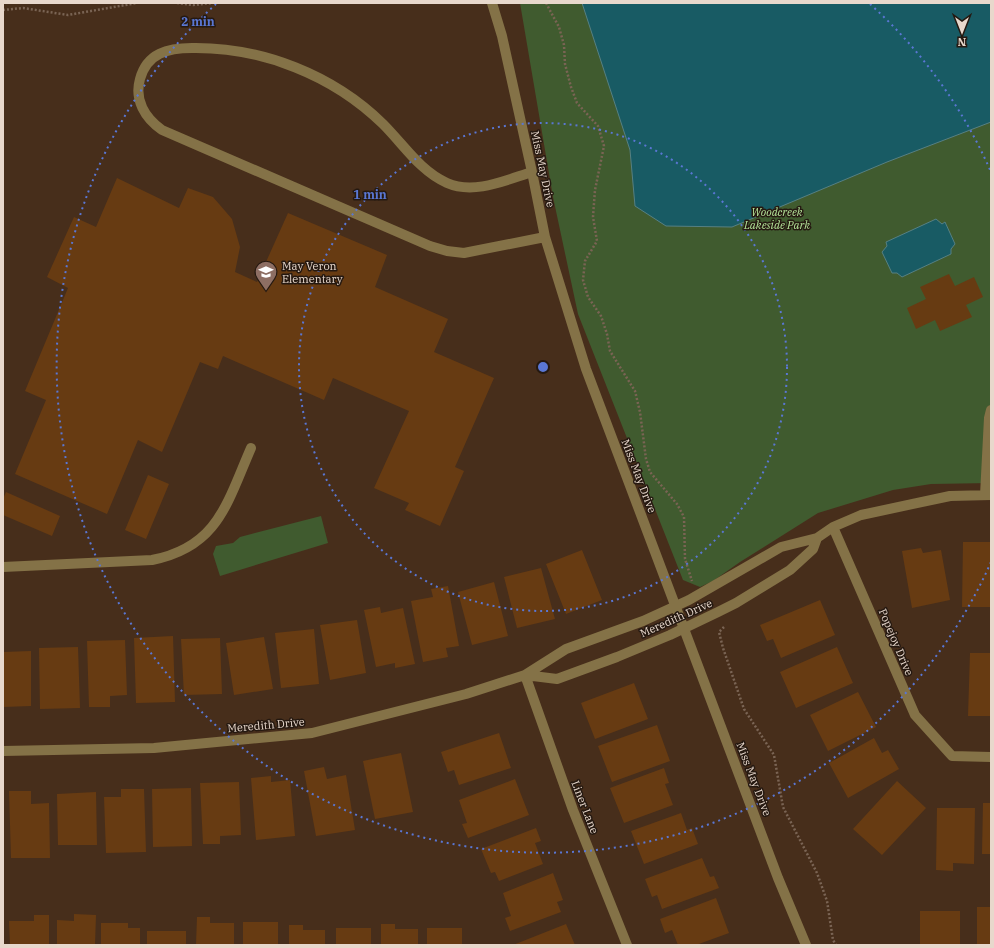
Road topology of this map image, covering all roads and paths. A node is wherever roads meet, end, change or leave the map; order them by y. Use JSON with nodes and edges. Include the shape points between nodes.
{"nodes":[{"id":1,"x":136,"y":3,"type":"edge"},
{"id":2,"x":177,"y":3,"type":"edge"},
{"id":3,"x":213,"y":3,"type":"edge"},
{"id":4,"x":492,"y":3,"type":"edge"},
{"id":5,"x":546,"y":3,"type":"edge"},
{"id":6,"x":3,"y":10,"type":"edge"},
{"id":7,"x":532,"y":172,"type":"junction"},
{"id":8,"x":544,"y":237,"type":"junction"},
{"id":9,"x":991,"y":410,"type":"edge"},
{"id":10,"x":990,"y":433,"type":"edge"},
{"id":11,"x":251,"y":448,"type":"dead end"},
{"id":12,"x":988,"y":495,"type":"edge"},
{"id":13,"x":833,"y":527,"type":"junction"},
{"id":14,"x":817,"y":538,"type":"junction"},
{"id":15,"x":3,"y":567,"type":"edge"},
{"id":16,"x":710,"y":588,"type":"junction"},
{"id":17,"x":675,"y":606,"type":"junction"},
{"id":18,"x":718,"y":612,"type":"junction"},
{"id":19,"x":684,"y":628,"type":"junction"},
{"id":20,"x":525,"y":676,"type":"junction"},
{"id":21,"x":3,"y":751,"type":"edge"},
{"id":22,"x":991,"y":757,"type":"edge"},
{"id":23,"x":627,"y":945,"type":"edge"},
{"id":24,"x":806,"y":945,"type":"edge"},
{"id":25,"x":836,"y":945,"type":"edge"}],
"edges":[{"from":1,"to":6,"type":"path","via":[[68,15],[22,8]]},
{"from":2,"to":3,"type":"path"},
{"from":4,"to":7,"type":"street","name":"Miss May Drive","via":[[502,36]]},
{"from":5,"to":16,"type":"path","via":[[559,27],[564,44],[565,64],[577,103],[598,126],[604,146],[595,190],[593,217],[597,241],[585,261],[583,280],[588,297],[601,316],[610,351],[635,391],[650,472],[677,504],[684,517],[685,559],[689,575],[692,582],[706,580]]},
{"from":7,"to":8,"type":"street","name":"Miss May Drive"},
{"from":7,"to":8,"type":"street","via":[[487,186],[469,188],[448,184],[432,175],[378,120],[338,88],[313,75],[260,56],[232,50],[175,48],[166,50],[151,60],[140,78],[138,88],[141,108],[162,130],[430,246],[447,252],[464,253]]},
{"from":8,"to":17,"type":"street","name":"Miss May Drive","via":[[586,370]]},
{"from":9,"to":10,"type":"street"},
{"from":10,"to":12,"type":"street"},
{"from":11,"to":15,"type":"street","via":[[222,514],[202,537],[178,553],[152,560]]},
{"from":12,"to":13,"type":"street","name":"Meredith Drive","via":[[950,496],[861,515]]},
{"from":13,"to":14,"type":"street","name":"Meredith Drive"},
{"from":13,"to":22,"type":"street","name":"Popejoy Drive","via":[[915,715],[952,756]]},
{"from":14,"to":16,"type":"street","name":"Meredith Drive","via":[[781,547]]},
{"from":14,"to":18,"type":"street","name":"Meredith Drive","via":[[813,549],[790,570],[736,604]]},
{"from":16,"to":17,"type":"street","name":"Meredith Drive"},
{"from":17,"to":19,"type":"street","name":"Miss May Drive"},
{"from":17,"to":20,"type":"street","name":"Meredith Drive","via":[[643,621],[566,649]]},
{"from":18,"to":19,"type":"street","name":"Meredith Drive"},
{"from":18,"to":25,"type":"path","via":[[724,628],[719,632],[723,648],[744,709],[774,755],[783,807],[817,873],[827,901]]},
{"from":19,"to":20,"type":"street","name":"Meredith Drive","via":[[557,679]]},
{"from":19,"to":24,"type":"street","name":"Miss May Drive","via":[[778,878]]},
{"from":20,"to":21,"type":"street","name":"Meredith Drive","via":[[466,694],[312,733],[154,748]]},
{"from":20,"to":23,"type":"street","name":"Liner Lane","via":[[573,810]]}]}
